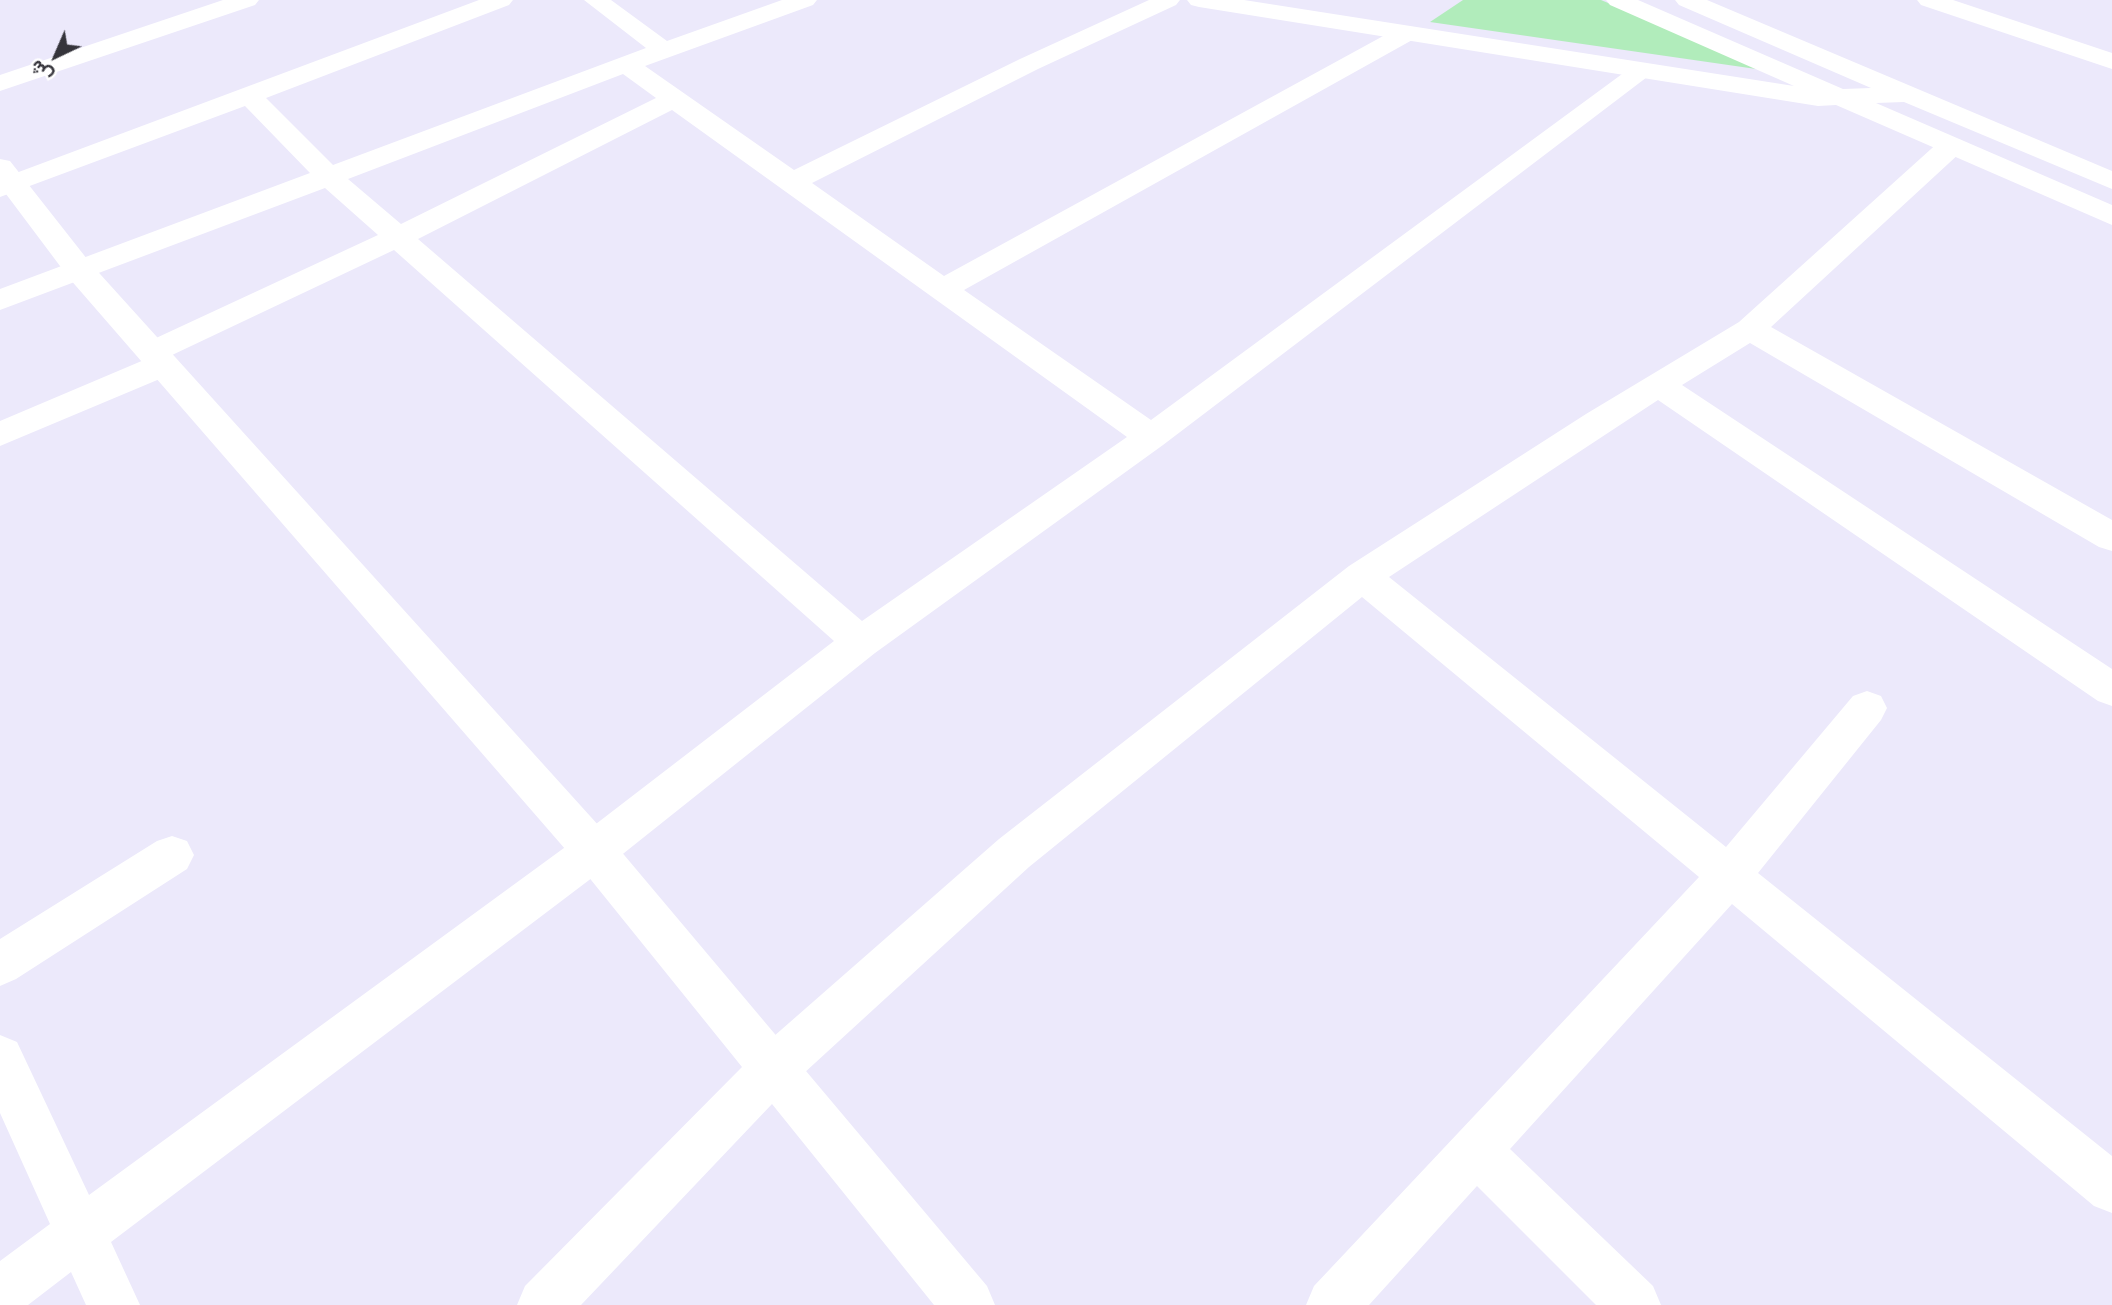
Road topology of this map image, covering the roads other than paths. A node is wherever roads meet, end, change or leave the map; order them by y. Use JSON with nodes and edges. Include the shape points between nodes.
{"nodes":[{"id":1,"x":247,"y":0,"type":"edge"},
{"id":2,"x":501,"y":0,"type":"edge"},
{"id":3,"x":596,"y":0,"type":"edge"},
{"id":4,"x":805,"y":0,"type":"edge"},
{"id":5,"x":1168,"y":0,"type":"edge"},
{"id":6,"x":1199,"y":0,"type":"edge"},
{"id":7,"x":1618,"y":0,"type":"edge"},
{"id":8,"x":1687,"y":0,"type":"edge"},
{"id":9,"x":1929,"y":0,"type":"edge"},
{"id":10,"x":1405,"y":34,"type":"junction"},
{"id":11,"x":664,"y":50,"type":"junction"},
{"id":12,"x":2112,"y":61,"type":"edge"},
{"id":13,"x":625,"y":64,"type":"junction"},
{"id":14,"x":1642,"y":71,"type":"junction"},
{"id":15,"x":0,"y":83,"type":"edge"},
{"id":16,"x":1908,"y":94,"type":"junction"},
{"id":17,"x":249,"y":95,"type":"junction"},
{"id":18,"x":1838,"y":97,"type":"junction"},
{"id":19,"x":674,"y":99,"type":"junction"},
{"id":20,"x":1951,"y":146,"type":"junction"},
{"id":21,"x":328,"y":176,"type":"junction"},
{"id":22,"x":5,"y":180,"type":"edge"},
{"id":23,"x":2112,"y":181,"type":"edge"},
{"id":24,"x":792,"y":182,"type":"junction"},
{"id":25,"x":2112,"y":216,"type":"edge"},
{"id":26,"x":400,"y":236,"type":"junction"},
{"id":27,"x":80,"y":271,"type":"junction"},
{"id":28,"x":943,"y":289,"type":"junction"},
{"id":29,"x":0,"y":300,"type":"edge"},
{"id":30,"x":1750,"y":329,"type":"junction"},
{"id":31,"x":157,"y":359,"type":"junction"},
{"id":32,"x":1658,"y":385,"type":"junction"},
{"id":33,"x":0,"y":434,"type":"edge"},
{"id":34,"x":1151,"y":437,"type":"junction"},
{"id":35,"x":2112,"y":537,"type":"edge"},
{"id":36,"x":1362,"y":576,"type":"junction"},
{"id":37,"x":862,"y":642,"type":"junction"},
{"id":38,"x":2112,"y":690,"type":"edge"},
{"id":39,"x":1867,"y":708,"type":"dead end"},
{"id":40,"x":594,"y":850,"type":"junction"},
{"id":41,"x":172,"y":855,"type":"dead end"},
{"id":42,"x":1729,"y":876,"type":"junction"},
{"id":43,"x":0,"y":964,"type":"edge"},
{"id":44,"x":0,"y":1059,"type":"edge"},
{"id":45,"x":774,"y":1068,"type":"junction"},
{"id":46,"x":1476,"y":1150,"type":"junction"},
{"id":47,"x":2112,"y":1188,"type":"edge"},
{"id":48,"x":80,"y":1234,"type":"junction"},
{"id":49,"x":0,"y":1293,"type":"edge"},
{"id":50,"x":113,"y":1305,"type":"edge"},
{"id":51,"x":544,"y":1305,"type":"edge"},
{"id":52,"x":968,"y":1305,"type":"edge"},
{"id":53,"x":1333,"y":1305,"type":"edge"},
{"id":54,"x":1634,"y":1305,"type":"edge"}],
"edges":[{"from":1,"to":15,"type":"street"},
{"from":2,"to":17,"type":"street"},
{"from":3,"to":11,"type":"street"},
{"from":4,"to":11,"type":"street"},
{"from":5,"to":24,"type":"street"},
{"from":6,"to":10,"type":"street"},
{"from":7,"to":18,"type":"street"},
{"from":8,"to":16,"type":"street"},
{"from":9,"to":12,"type":"street"},
{"from":10,"to":14,"type":"street"},
{"from":10,"to":28,"type":"street"},
{"from":11,"to":13,"type":"street"},
{"from":13,"to":19,"type":"street"},
{"from":13,"to":21,"type":"street"},
{"from":14,"to":18,"type":"street","via":[[1818,98]]},
{"from":14,"to":34,"type":"street"},
{"from":16,"to":18,"type":"street"},
{"from":16,"to":23,"type":"street"},
{"from":17,"to":21,"type":"street"},
{"from":17,"to":22,"type":"street"},
{"from":18,"to":20,"type":"street"},
{"from":19,"to":24,"type":"street"},
{"from":19,"to":26,"type":"street"},
{"from":20,"to":25,"type":"street"},
{"from":20,"to":30,"type":"street"},
{"from":21,"to":26,"type":"street"},
{"from":21,"to":27,"type":"street"},
{"from":22,"to":27,"type":"street"},
{"from":24,"to":28,"type":"street"},
{"from":26,"to":31,"type":"street"},
{"from":26,"to":37,"type":"street"},
{"from":27,"to":29,"type":"street"},
{"from":27,"to":31,"type":"street"},
{"from":28,"to":34,"type":"street"},
{"from":30,"to":32,"type":"street"},
{"from":30,"to":35,"type":"street"},
{"from":31,"to":33,"type":"street"},
{"from":31,"to":40,"type":"street"},
{"from":32,"to":36,"type":"street"},
{"from":32,"to":38,"type":"street"},
{"from":34,"to":37,"type":"street"},
{"from":36,"to":42,"type":"street"},
{"from":36,"to":45,"type":"street","via":[[1014,853]]},
{"from":37,"to":40,"type":"street"},
{"from":39,"to":42,"type":"street"},
{"from":40,"to":45,"type":"street"},
{"from":40,"to":48,"type":"street"},
{"from":41,"to":43,"type":"street"},
{"from":42,"to":46,"type":"street"},
{"from":42,"to":47,"type":"street"},
{"from":44,"to":48,"type":"street"},
{"from":45,"to":51,"type":"street"},
{"from":45,"to":52,"type":"street"},
{"from":46,"to":53,"type":"street"},
{"from":46,"to":54,"type":"street"},
{"from":48,"to":49,"type":"street"},
{"from":48,"to":50,"type":"street"}]}
